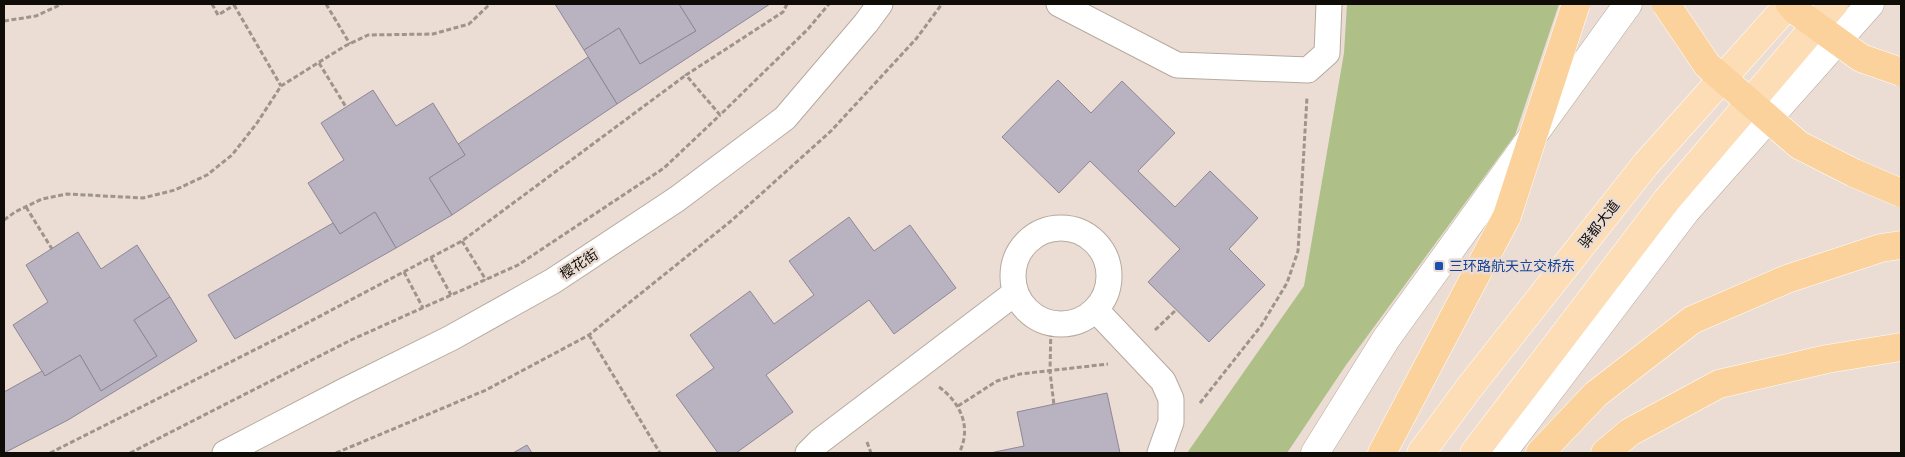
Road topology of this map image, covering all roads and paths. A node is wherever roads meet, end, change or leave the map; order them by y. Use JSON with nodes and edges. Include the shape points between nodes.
{"nodes":[{"id":1,"x":62,"y":4,"type":"edge"},
{"id":2,"x":212,"y":4,"type":"edge"},
{"id":3,"x":235,"y":4,"type":"edge"},
{"id":4,"x":326,"y":4,"type":"edge"},
{"id":5,"x":490,"y":4,"type":"edge"},
{"id":6,"x":787,"y":4,"type":"edge"},
{"id":7,"x":829,"y":4,"type":"edge"},
{"id":8,"x":880,"y":4,"type":"edge"},
{"id":9,"x":942,"y":4,"type":"edge"},
{"id":10,"x":1059,"y":4,"type":"edge"},
{"id":11,"x":1329,"y":4,"type":"edge"},
{"id":12,"x":1576,"y":4,"type":"edge"},
{"id":13,"x":1628,"y":4,"type":"edge"},
{"id":14,"x":1666,"y":4,"type":"edge"},
{"id":15,"x":1790,"y":4,"type":"edge"},
{"id":16,"x":1834,"y":4,"type":"edge"},
{"id":17,"x":1870,"y":4,"type":"edge"},
{"id":18,"x":4,"y":21,"type":"edge"},
{"id":19,"x":350,"y":44,"type":"junction"},
{"id":20,"x":319,"y":63,"type":"junction"},
{"id":21,"x":1308,"y":70,"type":"junction"},
{"id":22,"x":1901,"y":72,"type":"edge"},
{"id":23,"x":686,"y":75,"type":"junction"},
{"id":24,"x":281,"y":86,"type":"junction"},
{"id":25,"x":346,"y":107,"type":"dead end"},
{"id":26,"x":720,"y":115,"type":"junction"},
{"id":27,"x":1901,"y":193,"type":"edge"},
{"id":28,"x":26,"y":207,"type":"junction"},
{"id":29,"x":4,"y":220,"type":"edge"},
{"id":30,"x":462,"y":241,"type":"junction"},
{"id":31,"x":1901,"y":245,"type":"edge"},
{"id":32,"x":52,"y":249,"type":"dead end"},
{"id":33,"x":431,"y":258,"type":"junction"},
{"id":34,"x":404,"y":272,"type":"junction"},
{"id":35,"x":486,"y":280,"type":"junction"},
{"id":36,"x":1015,"y":293,"type":"junction"},
{"id":37,"x":450,"y":295,"type":"junction"},
{"id":38,"x":423,"y":308,"type":"junction"},
{"id":39,"x":1096,"y":310,"type":"junction"},
{"id":40,"x":1176,"y":310,"type":"dead end"},
{"id":41,"x":1051,"y":324,"type":"junction"},
{"id":42,"x":589,"y":335,"type":"junction"},
{"id":43,"x":1901,"y":347,"type":"edge"},
{"id":44,"x":1134,"y":351,"type":"junction"},
{"id":45,"x":1050,"y":372,"type":"junction"},
{"id":46,"x":892,"y":387,"type":"junction"},
{"id":47,"x":1199,"y":404,"type":"dead end"},
{"id":48,"x":1054,"y":405,"type":"dead end"},
{"id":49,"x":958,"y":406,"type":"junction"},
{"id":50,"x":50,"y":453,"type":"edge"},
{"id":51,"x":130,"y":453,"type":"edge"},
{"id":52,"x":225,"y":453,"type":"edge"},
{"id":53,"x":336,"y":453,"type":"edge"},
{"id":54,"x":660,"y":453,"type":"edge"},
{"id":55,"x":808,"y":453,"type":"edge"},
{"id":56,"x":959,"y":453,"type":"edge"},
{"id":57,"x":1160,"y":453,"type":"edge"},
{"id":58,"x":1315,"y":453,"type":"edge"},
{"id":59,"x":1382,"y":453,"type":"edge"},
{"id":60,"x":1420,"y":453,"type":"edge"},
{"id":61,"x":1474,"y":453,"type":"edge"},
{"id":62,"x":1502,"y":453,"type":"edge"},
{"id":63,"x":1540,"y":453,"type":"edge"},
{"id":64,"x":1605,"y":453,"type":"edge"}],
"edges":[{"from":1,"to":18,"type":"path","via":[[36,16]]},
{"from":2,"to":3,"type":"path","via":[[218,15]]},
{"from":3,"to":24,"type":"path"},
{"from":4,"to":19,"type":"path"},
{"from":5,"to":19,"type":"path","via":[[468,24],[433,34],[368,35]]},
{"from":6,"to":23,"type":"path","via":[[783,12]]},
{"from":7,"to":26,"type":"path","via":[[808,29]]},
{"from":8,"to":52,"type":"street","name":"樱花街","via":[[785,118],[677,199],[536,290],[451,338]]},
{"from":9,"to":42,"type":"path","via":[[916,39],[830,131],[731,221]]},
{"from":10,"to":21,"type":"street","via":[[1176,65]]},
{"from":11,"to":21,"type":"street","via":[[1327,53]]},
{"from":12,"to":59,"type":"highway","bridge":true,"via":[[1507,216]]},
{"from":13,"to":58,"type":"street","via":[[1386,339]]},
{"from":14,"to":27,"type":"highway","bridge":true,"via":[[1707,65],[1799,145]]},
{"from":15,"to":22,"type":"highway","bridge":true,"via":[[1861,58]]},
{"from":15,"to":60,"type":"main road","name":"驿都大道","bridge":true,"via":[[1646,164]]},
{"from":16,"to":61,"type":"main road","bridge":true,"via":[[1666,201]]},
{"from":17,"to":62,"type":"street","via":[[1686,211]]},
{"from":19,"to":20,"type":"path"},
{"from":20,"to":24,"type":"path"},
{"from":20,"to":25,"type":"path"},
{"from":21,"to":47,"type":"path","via":[[1298,250],[1287,283],[1261,326]]},
{"from":23,"to":26,"type":"path"},
{"from":23,"to":30,"type":"path"},
{"from":24,"to":28,"type":"path","via":[[232,155],[207,175],[175,190],[143,198],[67,194],[42,199]]},
{"from":26,"to":35,"type":"path","via":[[664,168],[518,265]]},
{"from":28,"to":29,"type":"path"},
{"from":28,"to":32,"type":"path"},
{"from":30,"to":33,"type":"path"},
{"from":30,"to":35,"type":"path"},
{"from":31,"to":63,"type":"highway","via":[[1881,248],[1787,279],[1692,320],[1596,394]]},
{"from":33,"to":34,"type":"path"},
{"from":33,"to":37,"type":"path"},
{"from":34,"to":38,"type":"path"},
{"from":34,"to":50,"type":"path"},
{"from":35,"to":37,"type":"path"},
{"from":36,"to":39,"type":"street","via":[[1012,278],[1014,261],[1022,247],[1047,228],[1063,226],[1093,238],[1103,251],[1109,282],[1105,297]]},
{"from":36,"to":41,"type":"street","via":[[1024,308]]},
{"from":36,"to":46,"type":"street"},
{"from":37,"to":38,"type":"path"},
{"from":38,"to":51,"type":"path","via":[[351,340]]},
{"from":39,"to":41,"type":"street","via":[[1082,320]]},
{"from":39,"to":44,"type":"street"},
{"from":40,"to":44,"type":"path"},
{"from":41,"to":45,"type":"path"},
{"from":42,"to":53,"type":"path","via":[[486,390]]},
{"from":42,"to":54,"type":"path"},
{"from":43,"to":64,"type":"highway","via":[[1827,359],[1719,384],[1630,432]]},
{"from":44,"to":45,"type":"path","via":[[1105,366]]},
{"from":44,"to":57,"type":"street","via":[[1163,381],[1172,399],[1171,422]]},
{"from":45,"to":48,"type":"path"},
{"from":45,"to":49,"type":"path","via":[[1020,374],[997,381]]},
{"from":46,"to":49,"type":"path","via":[[908,381],[924,382],[940,387]]},
{"from":46,"to":55,"type":"street"},
{"from":49,"to":56,"type":"path","via":[[966,428]]}]}
